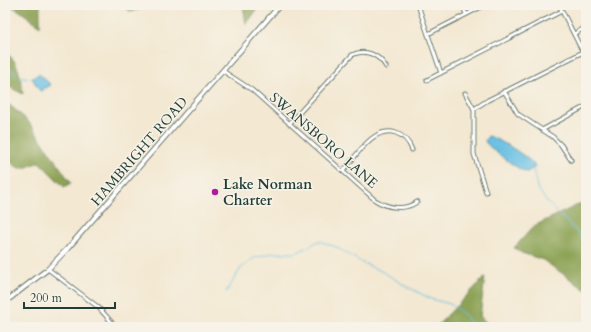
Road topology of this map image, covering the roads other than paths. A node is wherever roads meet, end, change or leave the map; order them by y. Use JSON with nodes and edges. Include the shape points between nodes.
{"nodes":[{"id":1,"x":280,"y":5,"type":"edge"},
{"id":2,"x":418,"y":5,"type":"edge"},
{"id":3,"x":462,"y":5,"type":"edge"},
{"id":4,"x":485,"y":5,"type":"edge"},
{"id":5,"x":559,"y":5,"type":"edge"},
{"id":6,"x":562,"y":11,"type":"junction"},
{"id":7,"x":466,"y":14,"type":"junction"},
{"id":8,"x":586,"y":27,"type":"edge"},
{"id":9,"x":428,"y":34,"type":"junction"},
{"id":10,"x":574,"y":34,"type":"junction"},
{"id":11,"x":583,"y":52,"type":"junction"},
{"id":12,"x":586,"y":58,"type":"edge"},
{"id":13,"x":386,"y":66,"type":"dead end"},
{"id":14,"x":223,"y":71,"type":"junction"},
{"id":15,"x":441,"y":73,"type":"junction"},
{"id":16,"x":427,"y":80,"type":"dead end"},
{"id":17,"x":504,"y":91,"type":"junction"},
{"id":18,"x":465,"y":93,"type":"dead end"},
{"id":19,"x":586,"y":106,"type":"edge"},
{"id":20,"x":474,"y":109,"type":"junction"},
{"id":21,"x":289,"y":124,"type":"junction"},
{"id":22,"x":542,"y":130,"type":"junction"},
{"id":23,"x":412,"y":150,"type":"dead end"},
{"id":24,"x":571,"y":160,"type":"dead end"},
{"id":25,"x":343,"y":171,"type":"junction"},
{"id":26,"x":486,"y":192,"type":"dead end"},
{"id":27,"x":417,"y":202,"type":"dead end"},
{"id":28,"x":48,"y":269,"type":"junction"},
{"id":29,"x":5,"y":302,"type":"edge"},
{"id":30,"x":116,"y":327,"type":"edge"}],
"edges":[{"from":1,"to":14,"type":"main road","name":"HAMBRIGHT ROAD"},
{"from":2,"to":9,"type":"street"},
{"from":3,"to":7,"type":"street"},
{"from":4,"to":7,"type":"street"},
{"from":5,"to":6,"type":"street"},
{"from":6,"to":10,"type":"street"},
{"from":6,"to":15,"type":"street"},
{"from":7,"to":9,"type":"street"},
{"from":8,"to":10,"type":"street"},
{"from":9,"to":15,"type":"street"},
{"from":10,"to":11,"type":"street"},
{"from":11,"to":12,"type":"street"},
{"from":11,"to":17,"type":"street"},
{"from":13,"to":21,"type":"street","via":[[371,54],[358,52],[352,55]]},
{"from":14,"to":21,"type":"street","name":"SWANSBORO LANE","via":[[252,90]]},
{"from":14,"to":28,"type":"main road","name":"HAMBRIGHT ROAD"},
{"from":15,"to":16,"type":"street"},
{"from":17,"to":20,"type":"street"},
{"from":17,"to":22,"type":"street","via":[[518,114]]},
{"from":18,"to":20,"type":"street"},
{"from":19,"to":22,"type":"street"},
{"from":20,"to":26,"type":"street","via":[[474,154]]},
{"from":21,"to":25,"type":"street","name":"SWANSBORO LANE"},
{"from":22,"to":24,"type":"street","via":[[557,141]]},
{"from":23,"to":25,"type":"street","via":[[402,136],[389,132],[381,133],[370,140]]},
{"from":25,"to":27,"type":"street","name":"SWANSBORO LANE","via":[[375,200],[384,204],[403,207]]},
{"from":28,"to":29,"type":"main road","name":"HAMBRIGHT ROAD"},
{"from":28,"to":30,"type":"street","via":[[98,307]]}]}
